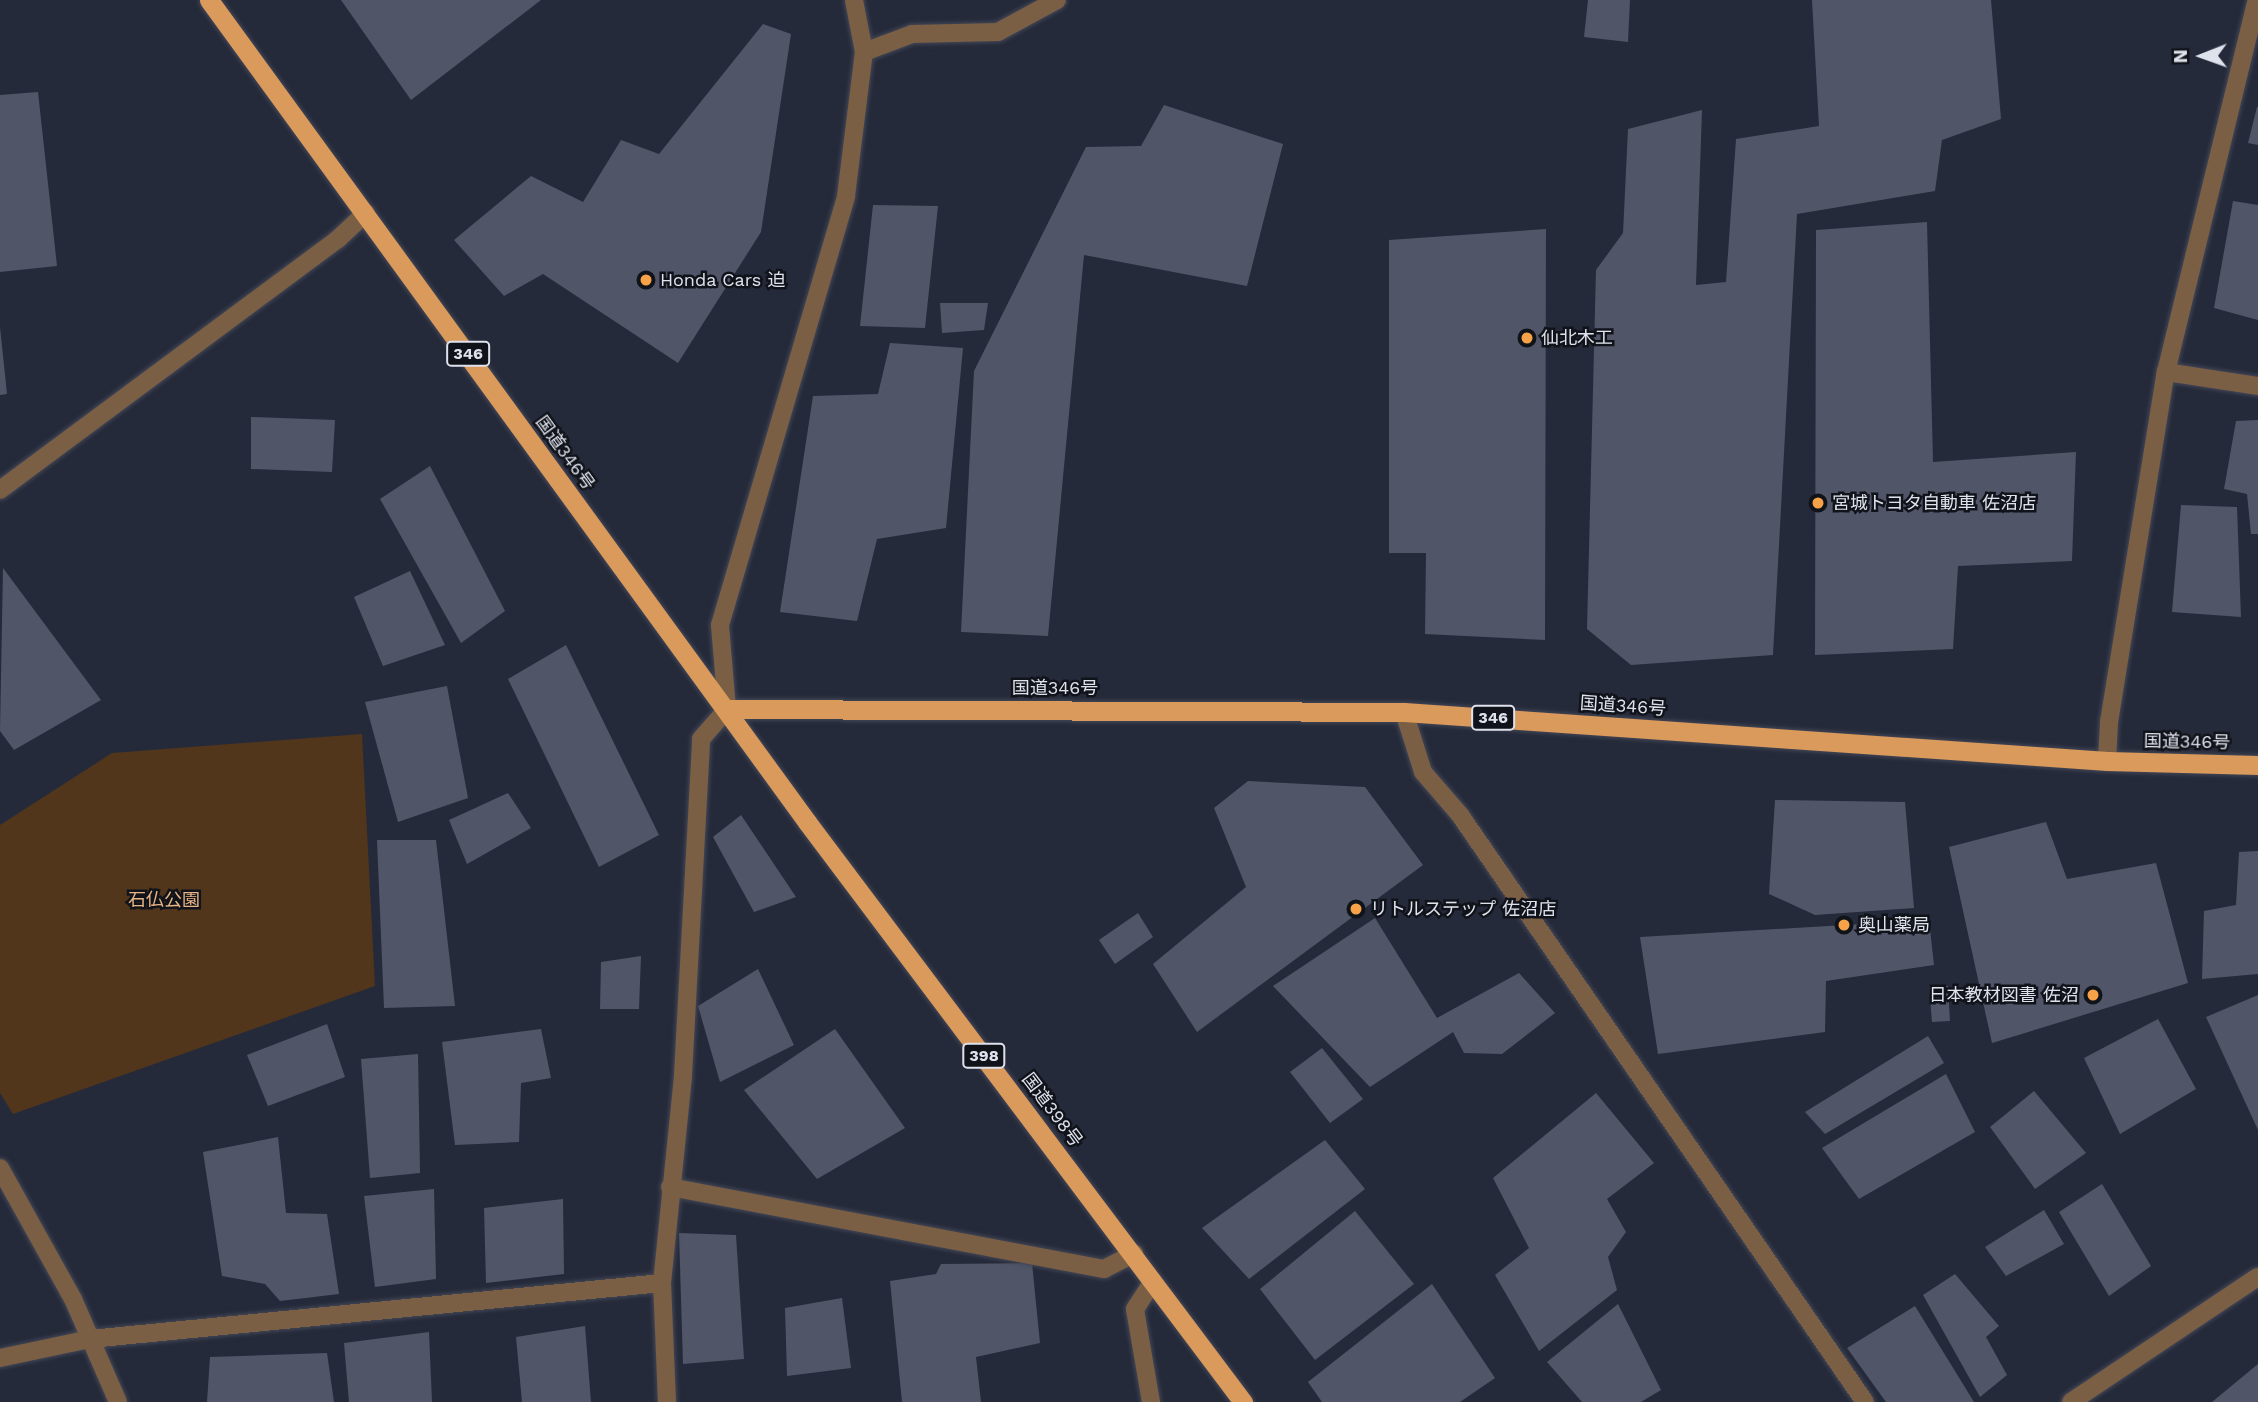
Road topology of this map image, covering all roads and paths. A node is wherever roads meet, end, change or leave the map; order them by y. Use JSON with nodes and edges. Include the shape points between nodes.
{"nodes":[{"id":1,"x":209,"y":0,"type":"edge"},
{"id":2,"x":854,"y":0,"type":"edge"},
{"id":3,"x":1057,"y":0,"type":"edge"},
{"id":4,"x":2257,"y":0,"type":"edge"},
{"id":5,"x":864,"y":52,"type":"junction"},
{"id":6,"x":366,"y":213,"type":"junction"},
{"id":7,"x":2166,"y":372,"type":"junction"},
{"id":8,"x":2258,"y":386,"type":"edge"},
{"id":9,"x":0,"y":490,"type":"edge"},
{"id":10,"x":727,"y":709,"type":"junction"},
{"id":11,"x":1404,"y":712,"type":"junction"},
{"id":12,"x":2107,"y":761,"type":"junction"},
{"id":13,"x":2258,"y":765,"type":"edge"},
{"id":14,"x":0,"y":1168,"type":"edge"},
{"id":15,"x":670,"y":1187,"type":"junction"},
{"id":16,"x":1134,"y":1254,"type":"junction"},
{"id":17,"x":2258,"y":1277,"type":"edge"},
{"id":18,"x":1153,"y":1281,"type":"junction"},
{"id":19,"x":662,"y":1283,"type":"junction"},
{"id":20,"x":90,"y":1339,"type":"junction"},
{"id":21,"x":0,"y":1358,"type":"edge"},
{"id":22,"x":118,"y":1402,"type":"edge"},
{"id":23,"x":667,"y":1402,"type":"edge"},
{"id":24,"x":1151,"y":1402,"type":"edge"},
{"id":25,"x":1243,"y":1402,"type":"edge"},
{"id":26,"x":1865,"y":1402,"type":"edge"},
{"id":27,"x":2071,"y":1402,"type":"edge"}],
"edges":[{"from":1,"to":6,"type":"highway","name":"国道346号","number":"346"},
{"from":2,"to":5,"type":"street"},
{"from":3,"to":5,"type":"street","via":[[998,32],[912,34]]},
{"from":4,"to":7,"type":"street"},
{"from":5,"to":10,"type":"street","via":[[846,196],[720,625]]},
{"from":6,"to":9,"type":"street","via":[[338,239]]},
{"from":6,"to":10,"type":"highway","name":"国道346号","number":"346"},
{"from":7,"to":8,"type":"street"},
{"from":7,"to":12,"type":"street","via":[[2109,722]]},
{"from":10,"to":11,"type":"highway","name":"国道346号","number":"346"},
{"from":10,"to":15,"type":"street","via":[[701,739],[683,1075]]},
{"from":10,"to":16,"type":"highway","name":"国道398号","number":"398"},
{"from":11,"to":12,"type":"highway","name":"国道346号","number":"346"},
{"from":11,"to":26,"type":"street","via":[[1423,772],[1460,815]]},
{"from":12,"to":13,"type":"highway","name":"国道346号","number":"346"},
{"from":14,"to":20,"type":"street","via":[[73,1299]]},
{"from":15,"to":16,"type":"street","via":[[1104,1269]]},
{"from":15,"to":19,"type":"street"},
{"from":16,"to":18,"type":"highway","name":"国道398号","number":"398"},
{"from":17,"to":27,"type":"street"},
{"from":18,"to":24,"type":"street","via":[[1135,1309]]},
{"from":18,"to":25,"type":"highway","name":"国道398号","number":"398"},
{"from":19,"to":20,"type":"street"},
{"from":19,"to":23,"type":"street"},
{"from":20,"to":21,"type":"street"},
{"from":20,"to":22,"type":"street"}]}
